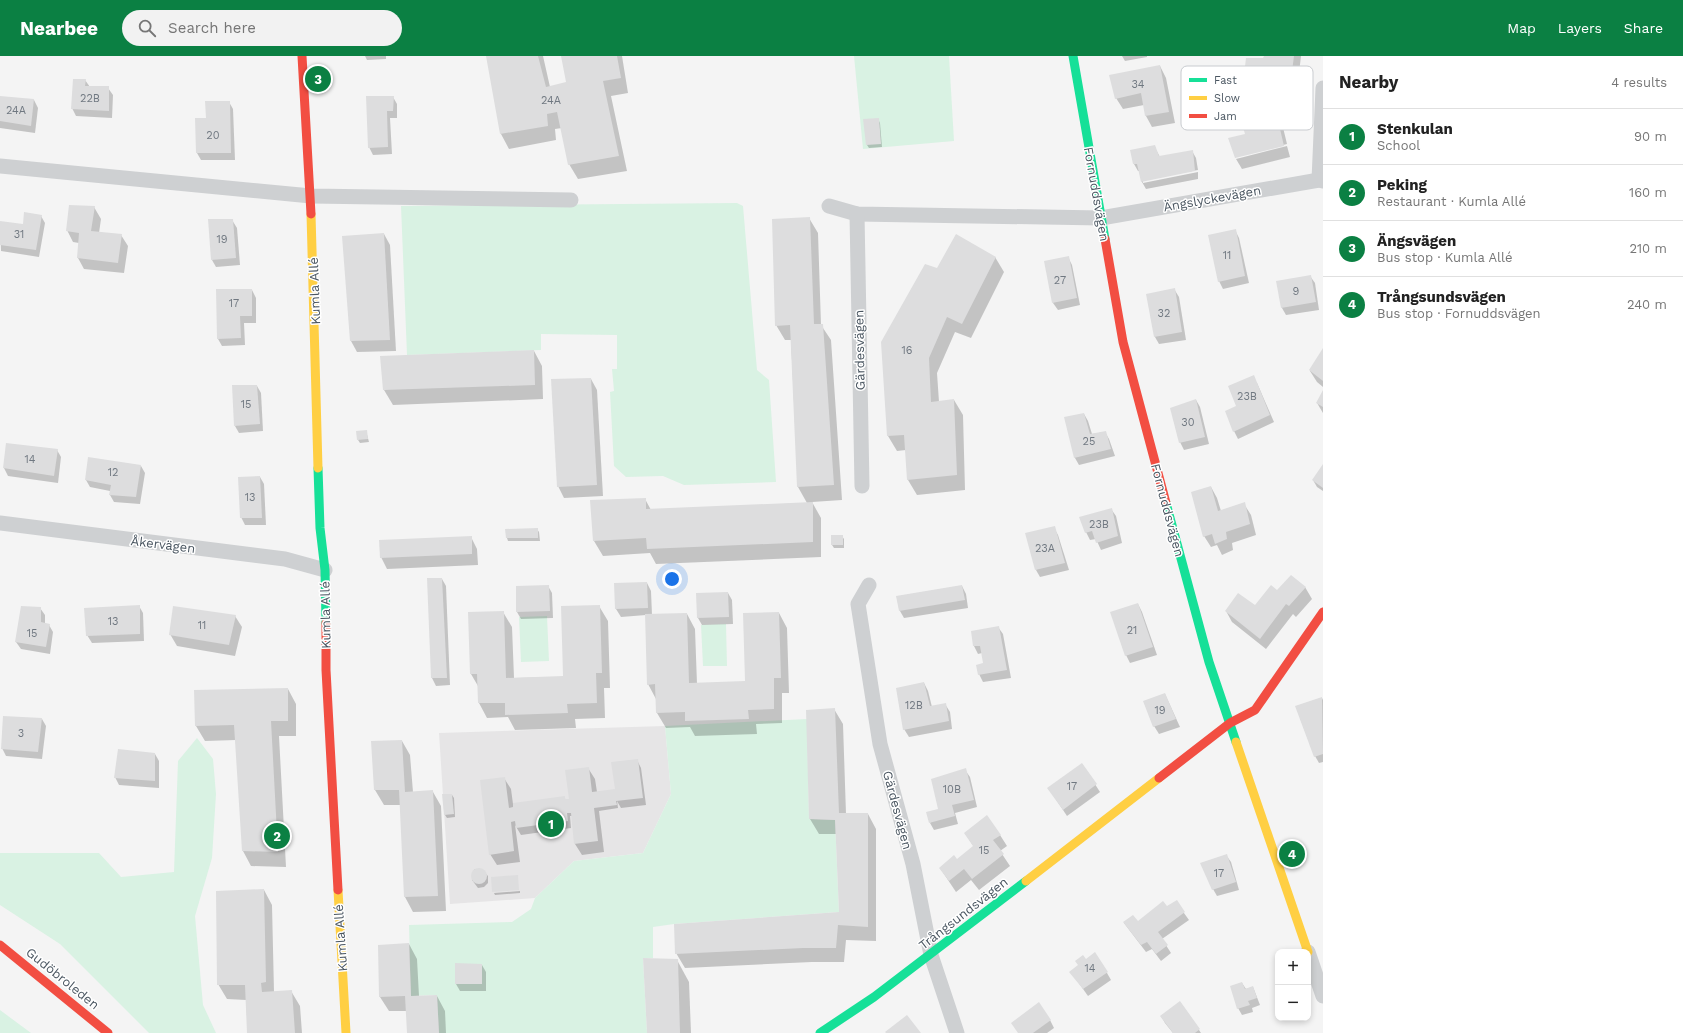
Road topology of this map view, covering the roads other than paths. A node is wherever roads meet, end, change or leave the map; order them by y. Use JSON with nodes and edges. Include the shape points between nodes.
{"nodes":[{"id":1,"x":302,"y":56,"type":"edge"},
{"id":2,"x":1073,"y":56,"type":"edge"},
{"id":3,"x":1323,"y":88,"type":"edge"},
{"id":4,"x":0,"y":166,"type":"edge"},
{"id":5,"x":1321,"y":180,"type":"edge"},
{"id":6,"x":311,"y":196,"type":"junction"},
{"id":7,"x":571,"y":200,"type":"dead end"},
{"id":8,"x":830,"y":206,"type":"dead end"},
{"id":9,"x":857,"y":214,"type":"junction"},
{"id":10,"x":1101,"y":218,"type":"junction"},
{"id":11,"x":862,"y":486,"type":"dead end"},
{"id":12,"x":0,"y":523,"type":"edge"},
{"id":13,"x":325,"y":570,"type":"junction"},
{"id":14,"x":869,"y":584,"type":"dead end"},
{"id":15,"x":1323,"y":612,"type":"edge"},
{"id":16,"x":1230,"y":723,"type":"junction"},
{"id":17,"x":0,"y":945,"type":"edge"},
{"id":18,"x":0,"y":948,"type":"edge"},
{"id":19,"x":1307,"y":949,"type":"edge"},
{"id":20,"x":931,"y":955,"type":"junction"},
{"id":21,"x":1311,"y":961,"type":"edge"},
{"id":22,"x":1323,"y":996,"type":"edge"},
{"id":23,"x":87,"y":1027,"type":"dead end"},
{"id":24,"x":108,"y":1033,"type":"edge"},
{"id":25,"x":346,"y":1033,"type":"edge"},
{"id":26,"x":820,"y":1033,"type":"edge"},
{"id":27,"x":957,"y":1033,"type":"edge"}],
"edges":[{"from":1,"to":6,"type":"street","name":"Kumla Allé"},
{"from":2,"to":10,"type":"street","name":"Fornuddsvägen"},
{"from":3,"to":5,"type":"street"},
{"from":4,"to":6,"type":"street"},
{"from":5,"to":10,"type":"street","name":"Ängslyckevägen"},
{"from":6,"to":7,"type":"street"},
{"from":6,"to":13,"type":"street","name":"Kumla Allé","via":[[320,528]]},
{"from":8,"to":9,"type":"street"},
{"from":9,"to":10,"type":"street"},
{"from":9,"to":11,"type":"street","name":"Gärdesvägen"},
{"from":10,"to":16,"type":"street","name":"Fornuddsvägen","via":[[1123,342],[1209,662]]},
{"from":12,"to":13,"type":"street","name":"Åkervägen","via":[[285,559]]},
{"from":13,"to":25,"type":"street","name":"Kumla Allé","via":[[326,670]]},
{"from":14,"to":20,"type":"street","name":"Gärdesvägen","via":[[858,604],[880,744],[913,864]]},
{"from":15,"to":16,"type":"street","name":"Trångsundsvägen","via":[[1255,710]]},
{"from":16,"to":19,"type":"street","name":"Fornuddsvägen"},
{"from":16,"to":20,"type":"street","name":"Trångsundsvägen"},
{"from":17,"to":24,"type":"street","name":"Gudöbroleden"},
{"from":18,"to":23,"type":"street","name":"Gudöbroleden"},
{"from":20,"to":26,"type":"street","name":"Trångsundsvägen"},
{"from":20,"to":27,"type":"street","name":"Gärdesvägen"},
{"from":21,"to":22,"type":"street","name":"Fornuddsvägen"}]}
